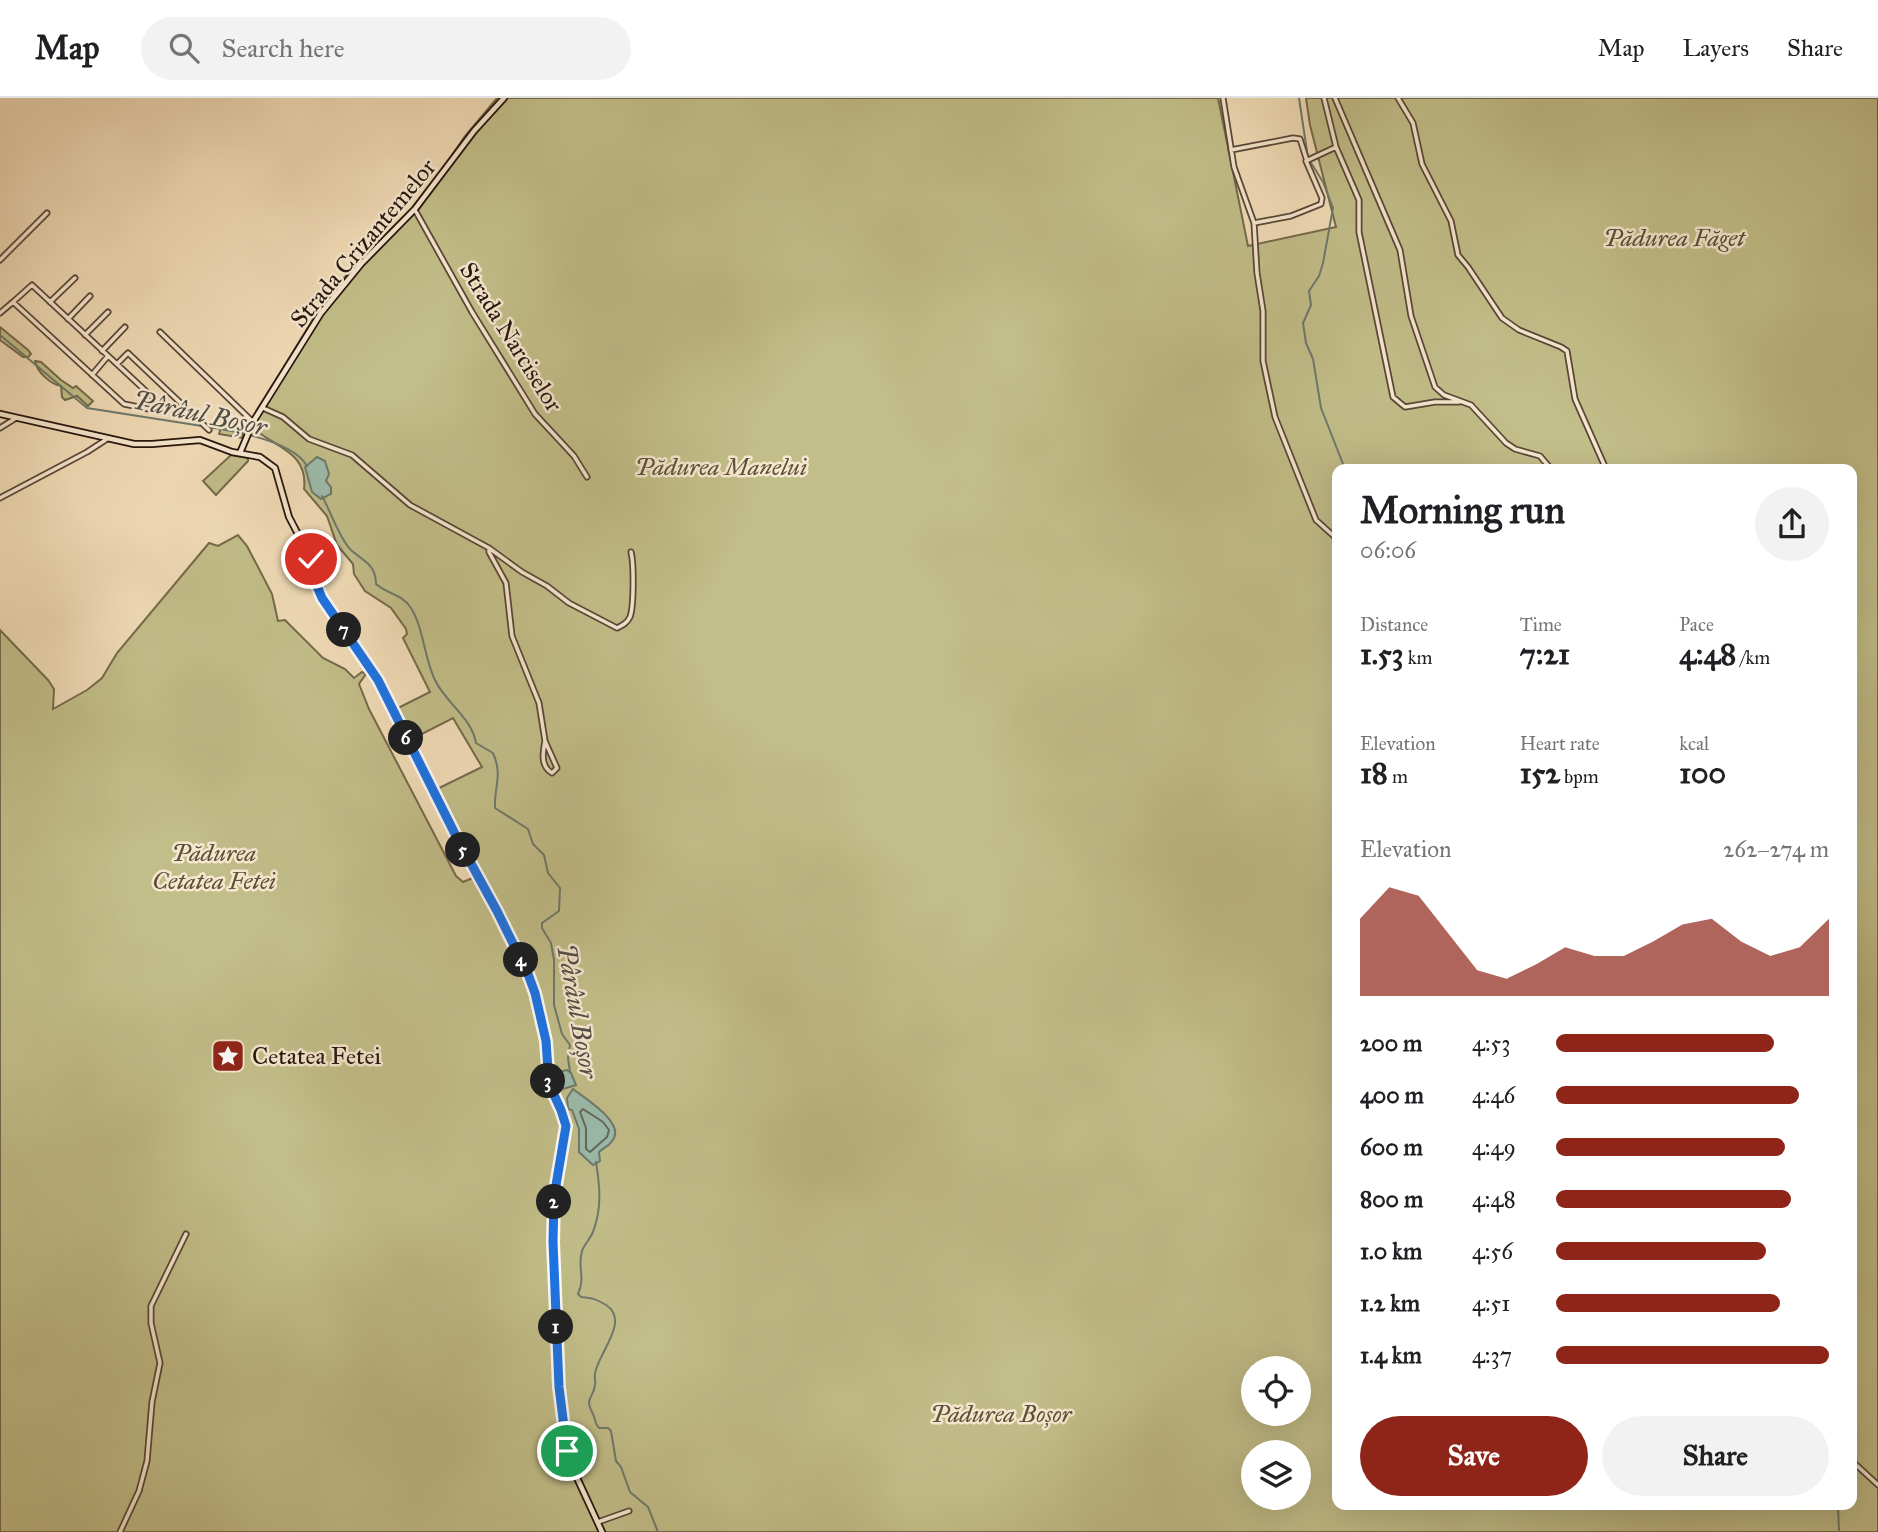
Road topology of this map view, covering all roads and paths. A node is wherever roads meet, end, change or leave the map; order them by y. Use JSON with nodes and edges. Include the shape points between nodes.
{"nodes":[{"id":1,"x":504,"y":98,"type":"edge"},
{"id":2,"x":1223,"y":98,"type":"edge"},
{"id":3,"x":1324,"y":98,"type":"edge"},
{"id":4,"x":1335,"y":98,"type":"edge"},
{"id":5,"x":1398,"y":98,"type":"edge"},
{"id":6,"x":1336,"y":146,"type":"junction"},
{"id":7,"x":1231,"y":150,"type":"junction"},
{"id":8,"x":1308,"y":160,"type":"junction"},
{"id":9,"x":415,"y":209,"type":"junction"},
{"id":10,"x":47,"y":213,"type":"dead end"},
{"id":11,"x":1254,"y":223,"type":"junction"},
{"id":12,"x":0,"y":260,"type":"edge"},
{"id":13,"x":75,"y":278,"type":"dead end"},
{"id":14,"x":90,"y":296,"type":"dead end"},
{"id":15,"x":13,"y":302,"type":"junction"},
{"id":16,"x":50,"y":302,"type":"junction"},
{"id":17,"x":108,"y":312,"type":"dead end"},
{"id":18,"x":0,"y":313,"type":"edge"},
{"id":19,"x":68,"y":319,"type":"junction"},
{"id":20,"x":125,"y":327,"type":"dead end"},
{"id":21,"x":160,"y":332,"type":"dead end"},
{"id":22,"x":85,"y":335,"type":"junction"},
{"id":23,"x":102,"y":351,"type":"junction"},
{"id":24,"x":108,"y":356,"type":"junction"},
{"id":25,"x":117,"y":364,"type":"junction"},
{"id":26,"x":92,"y":375,"type":"junction"},
{"id":27,"x":1465,"y":403,"type":"junction"},
{"id":28,"x":263,"y":408,"type":"junction"},
{"id":29,"x":0,"y":414,"type":"edge"},
{"id":30,"x":18,"y":417,"type":"junction"},
{"id":31,"x":253,"y":422,"type":"junction"},
{"id":32,"x":0,"y":428,"type":"edge"},
{"id":33,"x":209,"y":430,"type":"dead end"},
{"id":34,"x":107,"y":439,"type":"junction"},
{"id":35,"x":240,"y":451,"type":"junction"},
{"id":36,"x":1547,"y":464,"type":"edge"},
{"id":37,"x":1604,"y":464,"type":"edge"},
{"id":38,"x":587,"y":478,"type":"dead end"},
{"id":39,"x":0,"y":498,"type":"edge"},
{"id":40,"x":1332,"y":534,"type":"edge"},
{"id":41,"x":489,"y":548,"type":"junction"},
{"id":42,"x":631,"y":552,"type":"dead end"},
{"id":43,"x":545,"y":741,"type":"junction"},
{"id":44,"x":186,"y":1234,"type":"dead end"},
{"id":45,"x":1857,"y":1466,"type":"edge"},
{"id":46,"x":1878,"y":1485,"type":"edge"},
{"id":47,"x":629,"y":1511,"type":"dead end"},
{"id":48,"x":597,"y":1522,"type":"junction"},
{"id":49,"x":120,"y":1532,"type":"edge"},
{"id":50,"x":602,"y":1532,"type":"edge"}],
"edges":[{"from":1,"to":9,"type":"main road","name":"Strada Crizantemelor"},
{"from":2,"to":7,"type":"street"},
{"from":3,"to":6,"type":"street"},
{"from":4,"to":27,"type":"street","via":[[1400,250],[1411,316],[1432,379],[1440,392]]},
{"from":5,"to":37,"type":"street","via":[[1413,124],[1420,159],[1451,221],[1456,252],[1502,318],[1567,351],[1574,399]]},
{"from":6,"to":8,"type":"street"},
{"from":6,"to":27,"type":"street","via":[[1359,200],[1359,232],[1393,397],[1405,407]]},
{"from":7,"to":8,"type":"street","via":[[1293,138],[1303,143]]},
{"from":7,"to":11,"type":"street"},
{"from":8,"to":11,"type":"street","via":[[1322,202],[1291,216]]},
{"from":9,"to":28,"type":"main road","name":"Strada Crizantemelor","via":[[321,313]]},
{"from":9,"to":38,"type":"street","name":"Strada Narciselor","via":[[535,414]]},
{"from":10,"to":12,"type":"street"},
{"from":11,"to":40,"type":"street","via":[[1263,361],[1275,417],[1317,520]]},
{"from":13,"to":16,"type":"street"},
{"from":14,"to":19,"type":"street"},
{"from":15,"to":16,"type":"street","via":[[32,285]]},
{"from":15,"to":18,"type":"street"},
{"from":15,"to":26,"type":"street"},
{"from":16,"to":19,"type":"street"},
{"from":17,"to":22,"type":"street"},
{"from":19,"to":22,"type":"street"},
{"from":20,"to":23,"type":"street"},
{"from":21,"to":31,"type":"street"},
{"from":22,"to":23,"type":"street"},
{"from":23,"to":24,"type":"street"},
{"from":24,"to":25,"type":"street"},
{"from":24,"to":26,"type":"street"},
{"from":25,"to":26,"type":"street","via":[[163,407],[159,411],[124,404]]},
{"from":25,"to":33,"type":"street","via":[[128,353]]},
{"from":27,"to":36,"type":"street","via":[[1506,443],[1540,456]]},
{"from":28,"to":31,"type":"main road","name":"Strada Crizantemelor"},
{"from":28,"to":41,"type":"street","via":[[283,417],[309,439],[352,455],[410,505]]},
{"from":29,"to":30,"type":"main road"},
{"from":30,"to":32,"type":"street"},
{"from":30,"to":34,"type":"main road"},
{"from":31,"to":35,"type":"main road","name":"Strada Crizantemelor"},
{"from":34,"to":35,"type":"main road","via":[[144,444],[195,439]]},
{"from":34,"to":39,"type":"street"},
{"from":35,"to":48,"type":"main road","via":[[275,468],[322,598],[378,680],[528,974],[546,1041],[549,1084],[566,1126],[554,1197],[554,1296],[564,1435],[572,1467]]},
{"from":41,"to":42,"type":"street","via":[[569,603],[617,628],[631,613]]},
{"from":41,"to":43,"type":"street","via":[[506,583],[512,636],[538,703]]},
{"from":43,"to":43,"type":"street","via":[[556,763],[552,773],[542,758]]},
{"from":44,"to":49,"type":"street","via":[[151,1306],[160,1363],[139,1491]]},
{"from":45,"to":46,"type":"street"},
{"from":47,"to":48,"type":"street"},
{"from":48,"to":50,"type":"main road"}]}
